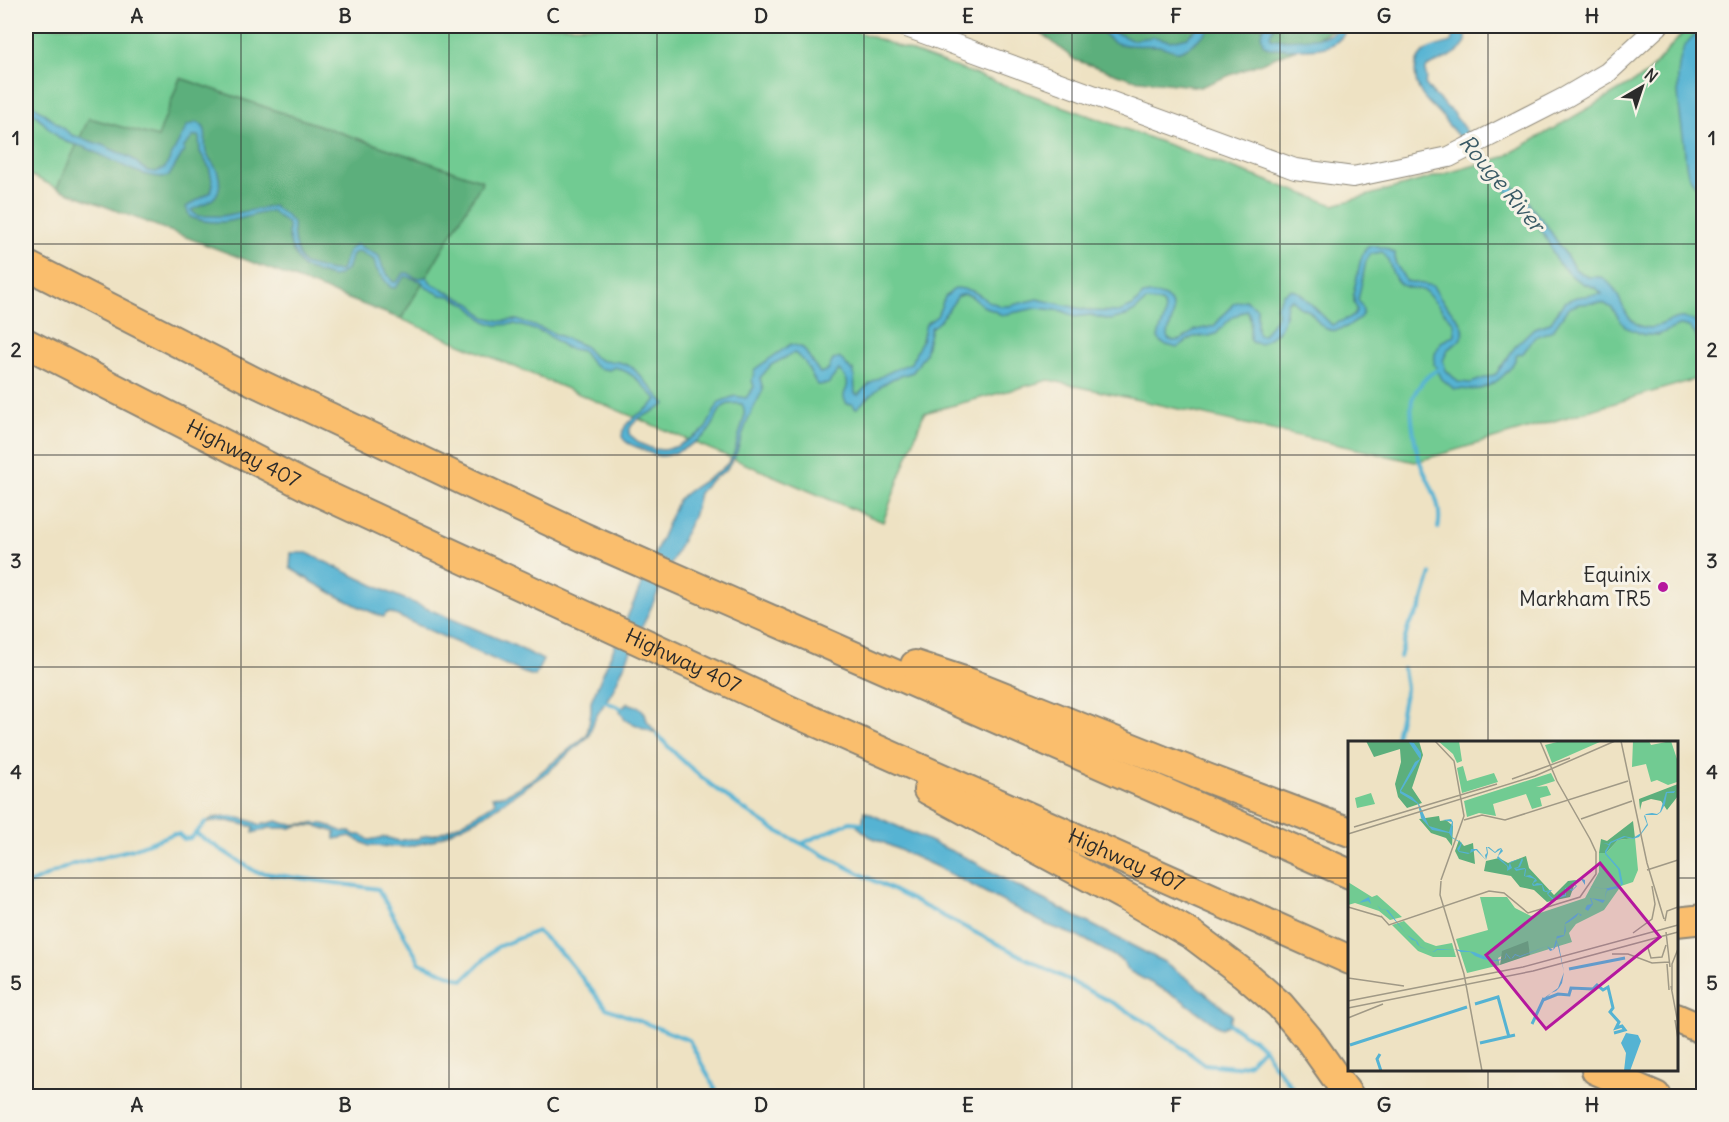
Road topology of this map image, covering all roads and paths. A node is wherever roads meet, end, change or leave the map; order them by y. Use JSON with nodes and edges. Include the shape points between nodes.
{"nodes":[{"id":1,"x":904,"y":26,"type":"edge"},
{"id":2,"x":1658,"y":26,"type":"edge"},
{"id":3,"x":26,"y":265,"type":"edge"},
{"id":4,"x":26,"y":343,"type":"edge"},
{"id":5,"x":769,"y":618,"type":"junction"},
{"id":6,"x":791,"y":711,"type":"junction"},
{"id":7,"x":1348,"y":831,"type":"edge"},
{"id":8,"x":1348,"y":873,"type":"edge"},
{"id":9,"x":1704,"y":919,"type":"edge"},
{"id":10,"x":1678,"y":922,"type":"edge"},
{"id":11,"x":1348,"y":959,"type":"edge"},
{"id":12,"x":1678,"y":1018,"type":"edge"},
{"id":13,"x":1704,"y":1030,"type":"edge"},
{"id":14,"x":1598,"y":1071,"type":"edge"},
{"id":15,"x":1349,"y":1096,"type":"edge"},
{"id":16,"x":1656,"y":1096,"type":"edge"}],
"edges":[{"from":1,"to":2,"type":"street","via":[[1295,169],[1353,177],[1449,157],[1607,74]]},
{"from":3,"to":5,"type":"highway","via":[[255,382],[583,537]]},
{"from":4,"to":6,"type":"highway","name":"Highway 407","via":[[310,488]]},
{"from":5,"to":7,"type":"highway","via":[[970,683]]},
{"from":5,"to":8,"type":"highway"},
{"from":6,"to":11,"type":"highway","name":"Highway 407"},
{"from":6,"to":15,"type":"highway","via":[[892,771],[1194,936],[1280,1005]]},
{"from":9,"to":10,"type":"highway"},
{"from":12,"to":13,"type":"highway"},
{"from":14,"to":16,"type":"highway"}]}
